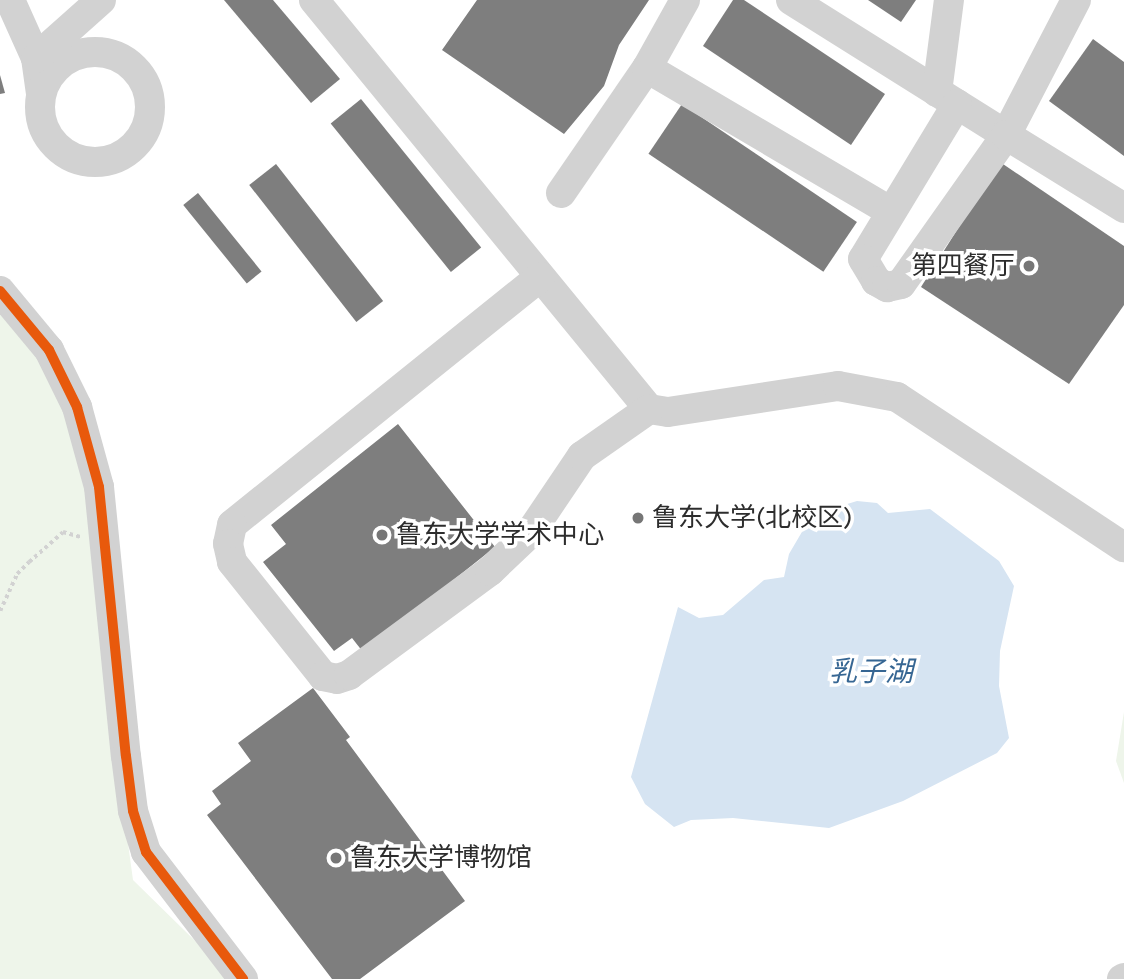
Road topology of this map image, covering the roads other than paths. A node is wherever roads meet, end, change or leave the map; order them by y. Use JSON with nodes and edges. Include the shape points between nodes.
{"nodes":[{"id":1,"x":10,"y":0,"type":"edge"},
{"id":2,"x":101,"y":0,"type":"edge"},
{"id":3,"x":314,"y":0,"type":"edge"},
{"id":4,"x":685,"y":0,"type":"edge"},
{"id":5,"x":791,"y":0,"type":"edge"},
{"id":6,"x":949,"y":0,"type":"edge"},
{"id":7,"x":1076,"y":0,"type":"edge"},
{"id":8,"x":36,"y":58,"type":"junction"},
{"id":9,"x":647,"y":68,"type":"junction"},
{"id":10,"x":41,"y":93,"type":"dead end"},
{"id":11,"x":947,"y":98,"type":"junction"},
{"id":12,"x":1006,"y":135,"type":"junction"},
{"id":13,"x":561,"y":193,"type":"dead end"},
{"id":14,"x":1124,"y":208,"type":"edge"},
{"id":15,"x":891,"y":212,"type":"junction"},
{"id":16,"x":540,"y":276,"type":"junction"},
{"id":17,"x":0,"y":291,"type":"edge"},
{"id":18,"x":649,"y":409,"type":"junction"},
{"id":19,"x":1124,"y":547,"type":"edge"},
{"id":20,"x":243,"y":979,"type":"edge"}],
"edges":[{"from":1,"to":8,"type":"street"},
{"from":2,"to":8,"type":"street"},
{"from":3,"to":16,"type":"street"},
{"from":4,"to":9,"type":"street"},
{"from":5,"to":11,"type":"street"},
{"from":6,"to":11,"type":"street"},
{"from":7,"to":12,"type":"street"},
{"from":8,"to":10,"type":"street"},
{"from":9,"to":13,"type":"street"},
{"from":9,"to":15,"type":"street"},
{"from":11,"to":12,"type":"street"},
{"from":11,"to":15,"type":"street"},
{"from":12,"to":14,"type":"street"},
{"from":12,"to":15,"type":"street","via":[[901,284],[887,287],[867,274],[863,259]]},
{"from":16,"to":18,"type":"street"},
{"from":16,"to":18,"type":"street","via":[[232,525],[228,544],[232,562],[323,676],[337,679],[349,675],[490,571],[530,533],[582,456]]},
{"from":17,"to":20,"type":"street","via":[[49,350],[77,407],[99,487],[133,811],[146,852]]},
{"from":18,"to":19,"type":"street","via":[[668,412],[838,386],[887,394]]}]}
